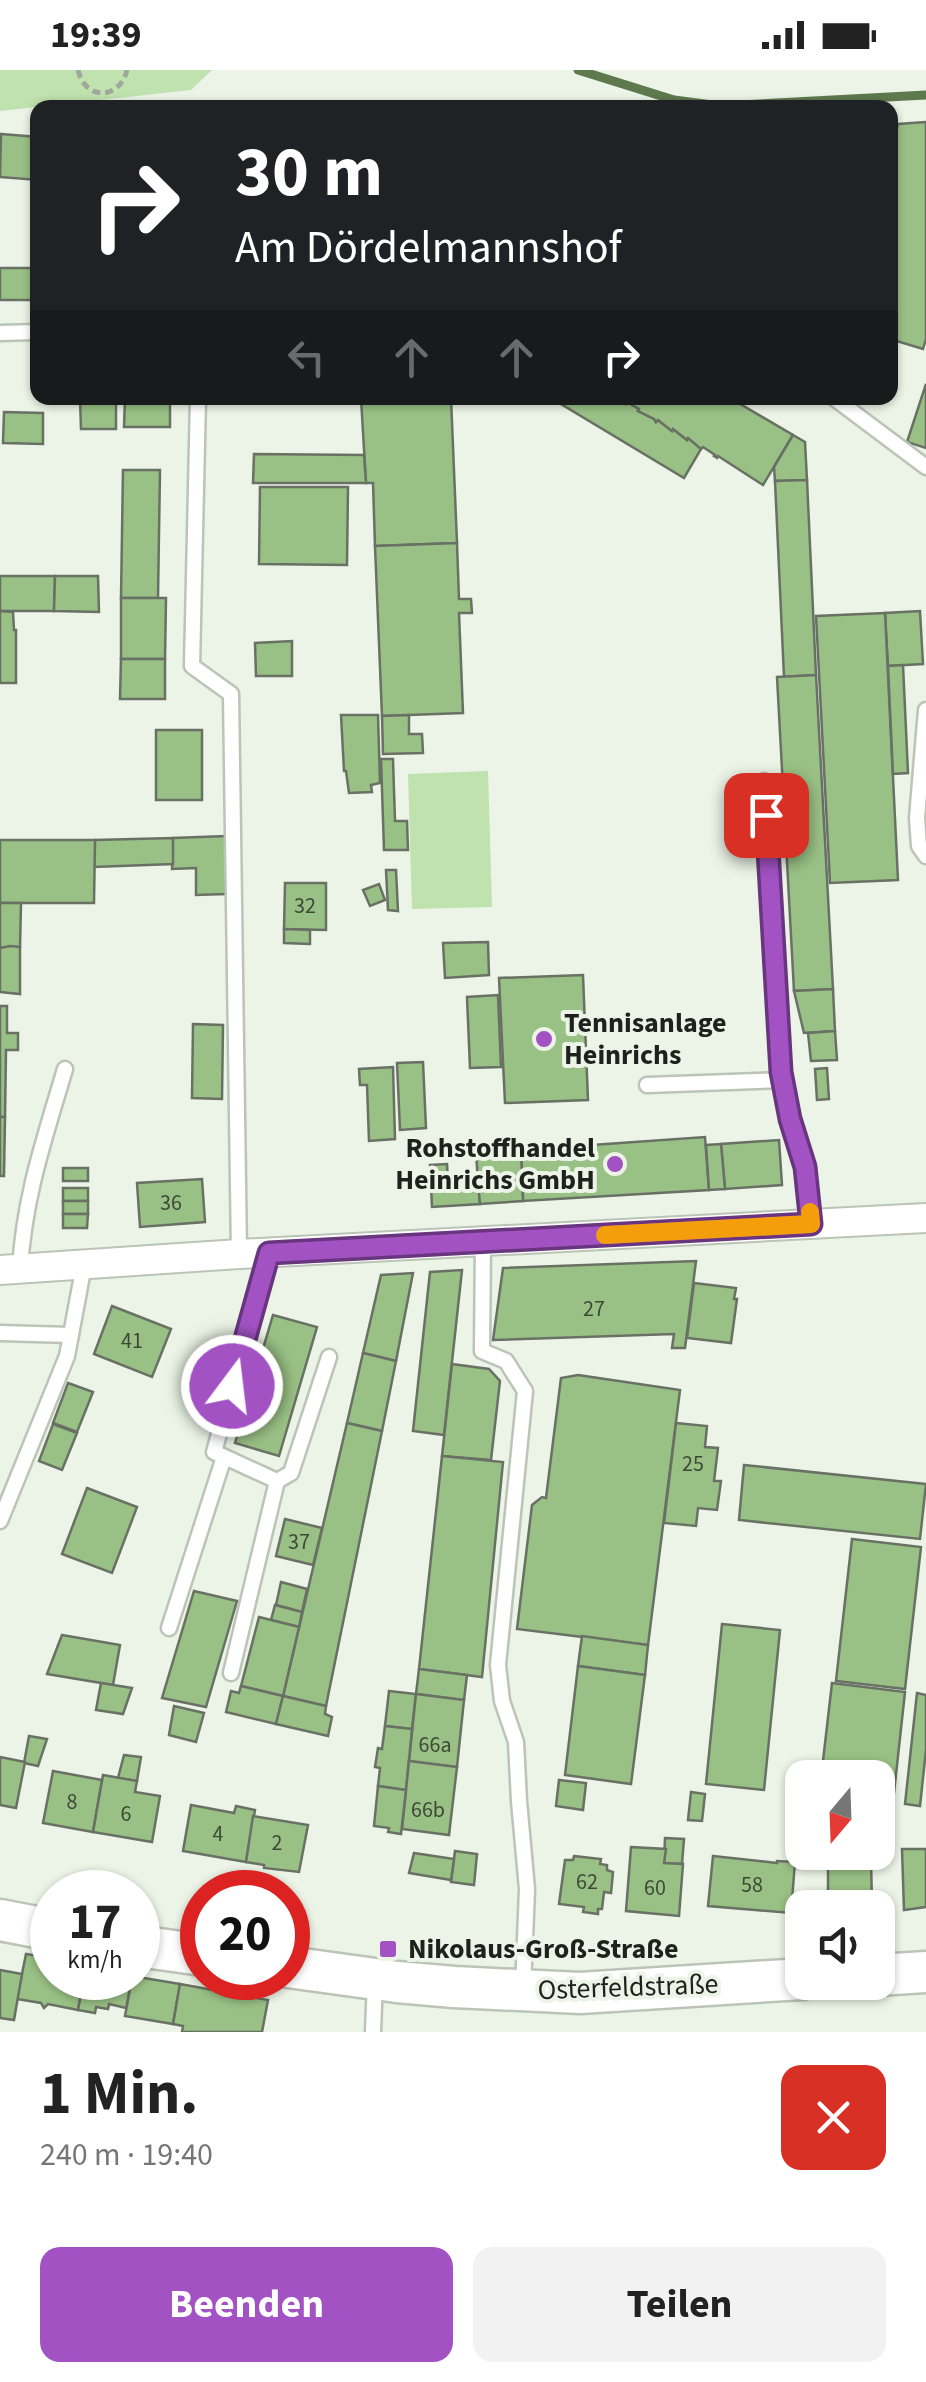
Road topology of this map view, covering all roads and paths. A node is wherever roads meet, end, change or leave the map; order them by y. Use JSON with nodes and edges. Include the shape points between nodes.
{"nodes":[{"id":1,"x":78,"y":70,"type":"edge"},
{"id":2,"x":127,"y":70,"type":"edge"},
{"id":3,"x":30,"y":332,"type":"edge"},
{"id":4,"x":0,"y":333,"type":"edge"},
{"id":5,"x":198,"y":405,"type":"edge"},
{"id":6,"x":843,"y":405,"type":"edge"},
{"id":7,"x":926,"y":468,"type":"edge"},
{"id":8,"x":926,"y":710,"type":"edge"},
{"id":9,"x":764,"y":781,"type":"dead end"},
{"id":10,"x":926,"y":856,"type":"edge"},
{"id":11,"x":65,"y":1069,"type":"dead end"},
{"id":12,"x":782,"y":1080,"type":"junction"},
{"id":13,"x":647,"y":1085,"type":"dead end"},
{"id":14,"x":926,"y":1218,"type":"edge"},
{"id":15,"x":811,"y":1224,"type":"junction"},
{"id":16,"x":483,"y":1242,"type":"junction"},
{"id":17,"x":269,"y":1253,"type":"junction"},
{"id":18,"x":239,"y":1254,"type":"junction"},
{"id":19,"x":84,"y":1265,"type":"junction"},
{"id":20,"x":10,"y":1270,"type":"edge"},
{"id":21,"x":0,"y":1334,"type":"edge"},
{"id":22,"x":71,"y":1335,"type":"junction"},
{"id":23,"x":329,"y":1358,"type":"dead end"},
{"id":24,"x":224,"y":1457,"type":"junction"},
{"id":25,"x":277,"y":1481,"type":"junction"},
{"id":26,"x":0,"y":1521,"type":"edge"},
{"id":27,"x":170,"y":1628,"type":"dead end"},
{"id":28,"x":231,"y":1673,"type":"dead end"},
{"id":29,"x":0,"y":1920,"type":"edge"},
{"id":30,"x":30,"y":1926,"type":"edge"},
{"id":31,"x":310,"y":1970,"type":"edge"},
{"id":32,"x":926,"y":1972,"type":"edge"},
{"id":33,"x":895,"y":1974,"type":"edge"},
{"id":34,"x":375,"y":1979,"type":"junction"},
{"id":35,"x":785,"y":1981,"type":"edge"},
{"id":36,"x":524,"y":1990,"type":"junction"},
{"id":37,"x":373,"y":2032,"type":"edge"}],
"edges":[{"from":1,"to":2,"type":"path","via":[[86,87],[98,93],[118,88]]},
{"from":3,"to":4,"type":"lane"},
{"from":5,"to":18,"type":"lane","via":[[192,666],[231,694]]},
{"from":6,"to":7,"type":"lane"},
{"from":8,"to":10,"type":"lane","via":[[917,818],[918,846]]},
{"from":9,"to":12,"type":"lane"},
{"from":11,"to":20,"type":"lane"},
{"from":12,"to":13,"type":"lane"},
{"from":12,"to":15,"type":"lane","via":[[805,1167]]},
{"from":14,"to":15,"type":"street"},
{"from":15,"to":16,"type":"street"},
{"from":16,"to":17,"type":"street"},
{"from":16,"to":36,"type":"lane","via":[[482,1351],[506,1362],[525,1390],[498,1665],[516,1742],[527,1889]]},
{"from":17,"to":18,"type":"street"},
{"from":17,"to":24,"type":"lane","via":[[214,1452]]},
{"from":18,"to":19,"type":"street"},
{"from":19,"to":20,"type":"street"},
{"from":19,"to":22,"type":"lane"},
{"from":21,"to":22,"type":"lane"},
{"from":22,"to":26,"type":"lane"},
{"from":23,"to":25,"type":"lane","via":[[291,1473]]},
{"from":24,"to":25,"type":"lane"},
{"from":24,"to":27,"type":"lane"},
{"from":25,"to":28,"type":"lane"},
{"from":29,"to":30,"type":"street"},
{"from":31,"to":34,"type":"street","name":"Osterfeldstraße"},
{"from":32,"to":33,"type":"street"},
{"from":34,"to":36,"type":"street","name":"Osterfeldstraße"},
{"from":34,"to":37,"type":"lane"},
{"from":35,"to":36,"type":"street","name":"Osterfeldstraße"}]}
